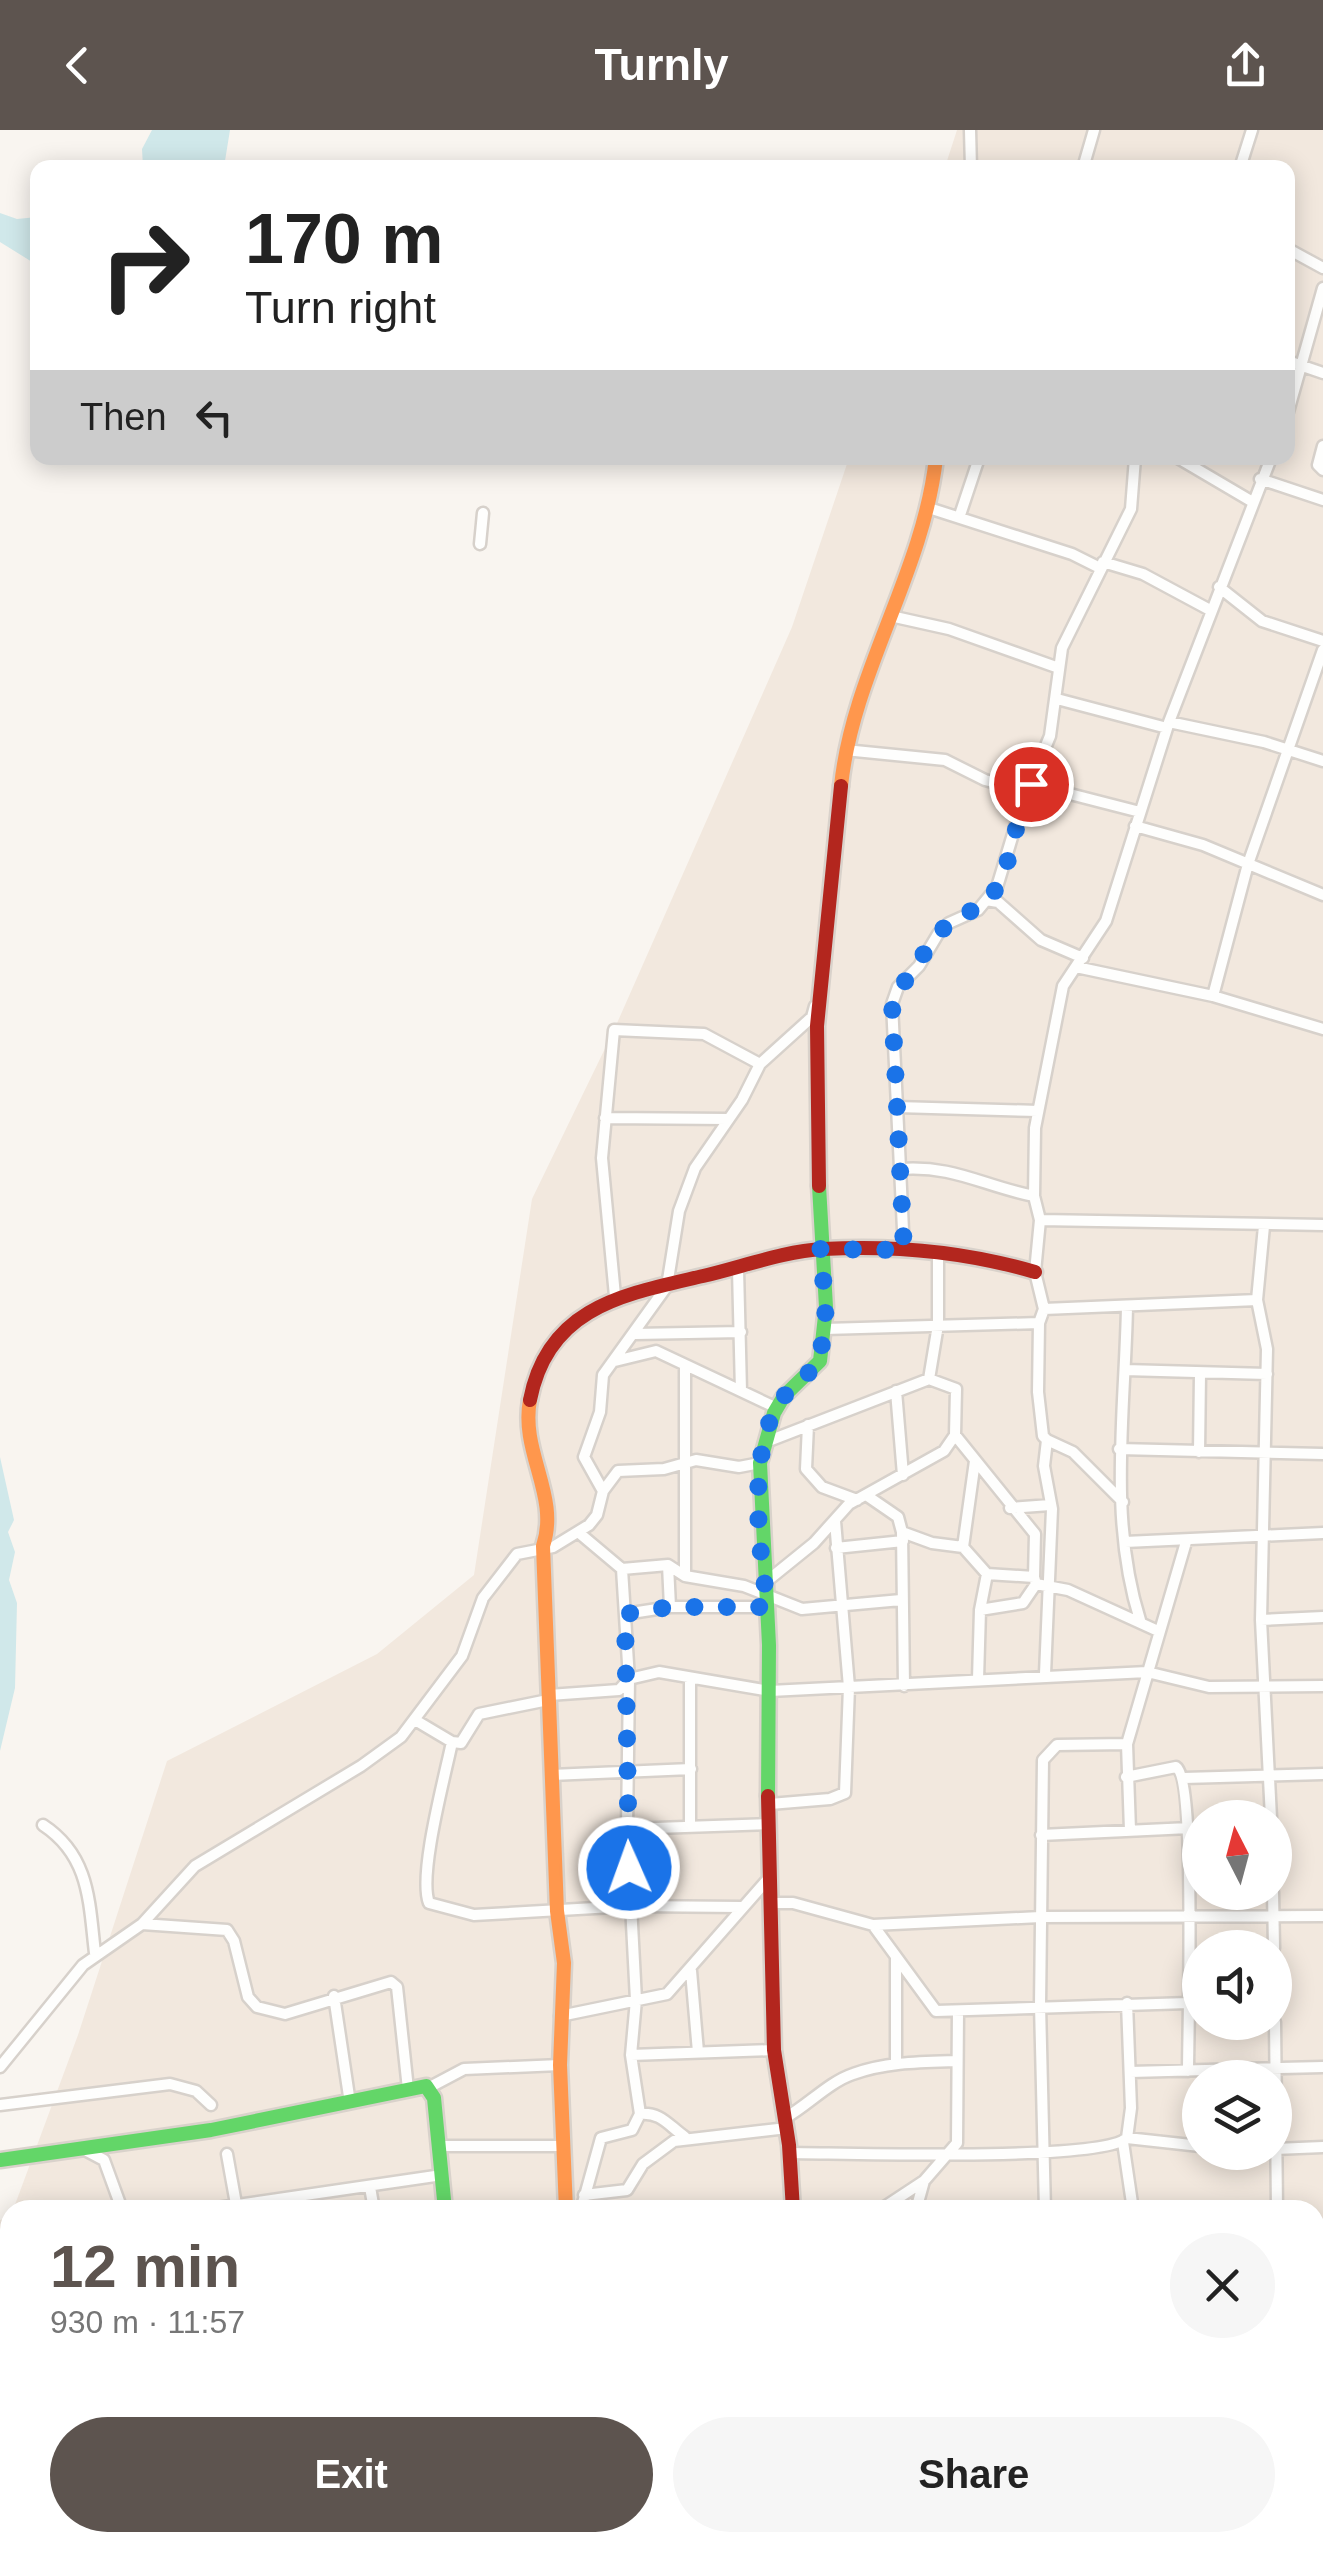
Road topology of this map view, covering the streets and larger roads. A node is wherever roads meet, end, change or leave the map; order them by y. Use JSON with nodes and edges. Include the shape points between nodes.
{"nodes":[{"id":1,"x":970,"y":130,"type":"edge"},
{"id":2,"x":1094,"y":130,"type":"edge"},
{"id":3,"x":1252,"y":130,"type":"edge"},
{"id":4,"x":971,"y":160,"type":"edge"},
{"id":5,"x":1085,"y":160,"type":"edge"},
{"id":6,"x":1243,"y":160,"type":"edge"},
{"id":7,"x":1295,"y":253,"type":"edge"},
{"id":8,"x":1323,"y":268,"type":"edge"},
{"id":9,"x":1323,"y":288,"type":"edge"},
{"id":10,"x":1295,"y":362,"type":"edge"},
{"id":11,"x":1302,"y":364,"type":"junction"},
{"id":12,"x":1323,"y":372,"type":"edge"},
{"id":13,"x":1295,"y":388,"type":"edge"},
{"id":14,"x":1323,"y":446,"type":"edge"},
{"id":15,"x":935,"y":465,"type":"edge"},
{"id":16,"x":977,"y":465,"type":"edge"},
{"id":17,"x":1134,"y":465,"type":"edge"},
{"id":18,"x":1190,"y":465,"type":"edge"},
{"id":19,"x":1267,"y":465,"type":"edge"},
{"id":20,"x":1323,"y":470,"type":"edge"},
{"id":21,"x":1260,"y":479,"type":"junction"},
{"id":22,"x":1323,"y":500,"type":"edge"},
{"id":23,"x":1251,"y":502,"type":"junction"},
{"id":24,"x":932,"y":509,"type":"junction"},
{"id":25,"x":483,"y":513,"type":"dead end"},
{"id":26,"x":960,"y":515,"type":"junction"},
{"id":27,"x":480,"y":544,"type":"dead end"},
{"id":28,"x":1102,"y":565,"type":"junction"},
{"id":29,"x":1219,"y":588,"type":"junction"},
{"id":30,"x":1210,"y":610,"type":"junction"},
{"id":31,"x":895,"y":617,"type":"junction"},
{"id":32,"x":1323,"y":641,"type":"edge"},
{"id":33,"x":1323,"y":650,"type":"edge"},
{"id":34,"x":1056,"y":667,"type":"junction"},
{"id":35,"x":1056,"y":698,"type":"junction"},
{"id":36,"x":1168,"y":725,"type":"junction"},
{"id":37,"x":1286,"y":749,"type":"junction"},
{"id":38,"x":846,"y":750,"type":"junction"},
{"id":39,"x":1323,"y":761,"type":"edge"},
{"id":40,"x":1029,"y":788,"type":"junction"},
{"id":41,"x":1140,"y":812,"type":"junction"},
{"id":42,"x":1135,"y":826,"type":"junction"},
{"id":43,"x":1248,"y":864,"type":"junction"},
{"id":44,"x":1323,"y":895,"type":"edge"},
{"id":45,"x":986,"y":900,"type":"junction"},
{"id":46,"x":1079,"y":962,"type":"junction"},
{"id":47,"x":821,"y":986,"type":"junction"},
{"id":48,"x":1213,"y":996,"type":"junction"},
{"id":49,"x":1323,"y":1029,"type":"edge"},
{"id":50,"x":760,"y":1064,"type":"junction"},
{"id":51,"x":896,"y":1107,"type":"junction"},
{"id":52,"x":1038,"y":1111,"type":"junction"},
{"id":53,"x":605,"y":1118,"type":"junction"},
{"id":54,"x":728,"y":1120,"type":"junction"},
{"id":55,"x":900,"y":1169,"type":"junction"},
{"id":56,"x":1034,"y":1196,"type":"junction"},
{"id":57,"x":1040,"y":1220,"type":"junction"},
{"id":58,"x":1323,"y":1224,"type":"edge"},
{"id":59,"x":1264,"y":1226,"type":"junction"},
{"id":60,"x":820,"y":1249,"type":"junction"},
{"id":61,"x":904,"y":1250,"type":"junction"},
{"id":62,"x":938,"y":1251,"type":"junction"},
{"id":63,"x":738,"y":1269,"type":"junction"},
{"id":64,"x":1036,"y":1272,"type":"junction"},
{"id":65,"x":667,"y":1286,"type":"junction"},
{"id":66,"x":614,"y":1296,"type":"junction"},
{"id":67,"x":1257,"y":1300,"type":"junction"},
{"id":68,"x":1127,"y":1307,"type":"junction"},
{"id":69,"x":1044,"y":1309,"type":"junction"},
{"id":70,"x":1039,"y":1323,"type":"junction"},
{"id":71,"x":938,"y":1325,"type":"junction"},
{"id":72,"x":825,"y":1329,"type":"junction"},
{"id":73,"x":741,"y":1332,"type":"junction"},
{"id":74,"x":635,"y":1334,"type":"junction"},
{"id":75,"x":615,"y":1361,"type":"junction"},
{"id":76,"x":685,"y":1366,"type":"junction"},
{"id":77,"x":1126,"y":1370,"type":"junction"},
{"id":78,"x":1200,"y":1374,"type":"junction"},
{"id":79,"x":1267,"y":1374,"type":"junction"},
{"id":80,"x":929,"y":1379,"type":"junction"},
{"id":81,"x":740,"y":1391,"type":"junction"},
{"id":82,"x":896,"y":1392,"type":"junction"},
{"id":83,"x":776,"y":1408,"type":"junction"},
{"id":84,"x":808,"y":1425,"type":"junction"},
{"id":85,"x":955,"y":1435,"type":"junction"},
{"id":86,"x":1047,"y":1440,"type":"junction"},
{"id":87,"x":766,"y":1442,"type":"junction"},
{"id":88,"x":1119,"y":1449,"type":"junction"},
{"id":89,"x":1200,"y":1452,"type":"junction"},
{"id":90,"x":1264,"y":1453,"type":"junction"},
{"id":91,"x":1323,"y":1454,"type":"edge"},
{"id":92,"x":975,"y":1460,"type":"junction"},
{"id":93,"x":686,"y":1462,"type":"junction"},
{"id":94,"x":760,"y":1463,"type":"junction"},
{"id":95,"x":903,"y":1475,"type":"junction"},
{"id":96,"x":603,"y":1491,"type":"junction"},
{"id":97,"x":862,"y":1497,"type":"junction"},
{"id":98,"x":1124,"y":1503,"type":"junction"},
{"id":99,"x":1050,"y":1505,"type":"junction"},
{"id":100,"x":1010,"y":1508,"type":"junction"},
{"id":101,"x":835,"y":1521,"type":"junction"},
{"id":102,"x":578,"y":1532,"type":"junction"},
{"id":103,"x":1323,"y":1532,"type":"edge"},
{"id":104,"x":1035,"y":1534,"type":"junction"},
{"id":105,"x":1262,"y":1534,"type":"junction"},
{"id":106,"x":903,"y":1536,"type":"junction"},
{"id":107,"x":1050,"y":1536,"type":"junction"},
{"id":108,"x":1125,"y":1542,"type":"junction"},
{"id":109,"x":1186,"y":1542,"type":"junction"},
{"id":110,"x":543,"y":1546,"type":"junction"},
{"id":111,"x":963,"y":1547,"type":"junction"},
{"id":112,"x":836,"y":1548,"type":"junction"},
{"id":113,"x":668,"y":1565,"type":"junction"},
{"id":114,"x":622,"y":1569,"type":"junction"},
{"id":115,"x":987,"y":1574,"type":"junction"},
{"id":116,"x":685,"y":1576,"type":"junction"},
{"id":117,"x":766,"y":1581,"type":"junction"},
{"id":118,"x":1039,"y":1582,"type":"junction"},
{"id":119,"x":902,"y":1600,"type":"junction"},
{"id":120,"x":767,"y":1602,"type":"junction"},
{"id":121,"x":670,"y":1607,"type":"junction"},
{"id":122,"x":842,"y":1607,"type":"junction"},
{"id":123,"x":980,"y":1610,"type":"junction"},
{"id":124,"x":625,"y":1614,"type":"junction"},
{"id":125,"x":1323,"y":1617,"type":"edge"},
{"id":126,"x":1140,"y":1620,"type":"junction"},
{"id":127,"x":1261,"y":1620,"type":"junction"},
{"id":128,"x":1158,"y":1631,"type":"junction"},
{"id":129,"x":1147,"y":1672,"type":"junction"},
{"id":130,"x":1045,"y":1674,"type":"junction"},
{"id":131,"x":629,"y":1679,"type":"junction"},
{"id":132,"x":690,"y":1680,"type":"junction"},
{"id":133,"x":978,"y":1680,"type":"junction"},
{"id":134,"x":904,"y":1686,"type":"junction"},
{"id":135,"x":1262,"y":1686,"type":"junction"},
{"id":136,"x":1323,"y":1686,"type":"edge"},
{"id":137,"x":849,"y":1687,"type":"junction"},
{"id":138,"x":770,"y":1691,"type":"junction"},
{"id":139,"x":549,"y":1698,"type":"junction"},
{"id":140,"x":415,"y":1720,"type":"junction"},
{"id":141,"x":452,"y":1742,"type":"junction"},
{"id":142,"x":1127,"y":1744,"type":"junction"},
{"id":143,"x":691,"y":1769,"type":"junction"},
{"id":144,"x":626,"y":1772,"type":"junction"},
{"id":145,"x":1323,"y":1774,"type":"edge"},
{"id":146,"x":552,"y":1775,"type":"junction"},
{"id":147,"x":1268,"y":1777,"type":"junction"},
{"id":148,"x":1126,"y":1778,"type":"junction"},
{"id":149,"x":1184,"y":1778,"type":"junction"},
{"id":150,"x":1186,"y":1800,"type":"edge"},
{"id":151,"x":1270,"y":1800,"type":"edge"},
{"id":152,"x":770,"y":1804,"type":"junction"},
{"id":153,"x":769,"y":1824,"type":"junction"},
{"id":154,"x":43,"y":1826,"type":"dead end"},
{"id":155,"x":690,"y":1827,"type":"junction"},
{"id":156,"x":1182,"y":1828,"type":"edge"},
{"id":157,"x":627,"y":1829,"type":"junction"},
{"id":158,"x":1130,"y":1830,"type":"junction"},
{"id":159,"x":1041,"y":1835,"type":"junction"},
{"id":160,"x":768,"y":1878,"type":"junction"},
{"id":161,"x":770,"y":1903,"type":"junction"},
{"id":162,"x":630,"y":1906,"type":"junction"},
{"id":163,"x":741,"y":1907,"type":"junction"},
{"id":164,"x":1188,"y":1910,"type":"edge"},
{"id":165,"x":1274,"y":1910,"type":"edge"},
{"id":166,"x":557,"y":1911,"type":"junction"},
{"id":167,"x":1188,"y":1916,"type":"junction"},
{"id":168,"x":1274,"y":1916,"type":"junction"},
{"id":169,"x":1323,"y":1916,"type":"edge"},
{"id":170,"x":1040,"y":1917,"type":"junction"},
{"id":171,"x":142,"y":1924,"type":"junction"},
{"id":172,"x":873,"y":1925,"type":"junction"},
{"id":173,"x":1188,"y":1930,"type":"edge"},
{"id":174,"x":1274,"y":1930,"type":"edge"},
{"id":175,"x":95,"y":1953,"type":"junction"},
{"id":176,"x":896,"y":1957,"type":"junction"},
{"id":177,"x":691,"y":1971,"type":"junction"},
{"id":178,"x":334,"y":1996,"type":"junction"},
{"id":179,"x":636,"y":2000,"type":"junction"},
{"id":180,"x":1127,"y":2003,"type":"junction"},
{"id":181,"x":1182,"y":2003,"type":"edge"},
{"id":182,"x":1040,"y":2005,"type":"junction"},
{"id":183,"x":958,"y":2011,"type":"junction"},
{"id":184,"x":560,"y":2016,"type":"junction"},
{"id":185,"x":774,"y":2050,"type":"junction"},
{"id":186,"x":698,"y":2052,"type":"junction"},
{"id":187,"x":630,"y":2055,"type":"junction"},
{"id":188,"x":956,"y":2061,"type":"junction"},
{"id":189,"x":896,"y":2062,"type":"junction"},
{"id":190,"x":560,"y":2065,"type":"junction"},
{"id":191,"x":0,"y":2067,"type":"edge"},
{"id":192,"x":1323,"y":2067,"type":"edge"},
{"id":193,"x":1292,"y":2068,"type":"edge"},
{"id":194,"x":1182,"y":2071,"type":"edge"},
{"id":195,"x":1130,"y":2072,"type":"junction"},
{"id":196,"x":430,"y":2087,"type":"junction"},
{"id":197,"x":408,"y":2089,"type":"junction"},
{"id":198,"x":350,"y":2103,"type":"junction"},
{"id":199,"x":0,"y":2105,"type":"edge"},
{"id":200,"x":211,"y":2106,"type":"dead end"},
{"id":201,"x":640,"y":2114,"type":"junction"},
{"id":202,"x":786,"y":2123,"type":"junction"},
{"id":203,"x":685,"y":2137,"type":"junction"},
{"id":204,"x":1125,"y":2140,"type":"junction"},
{"id":205,"x":1182,"y":2145,"type":"edge"},
{"id":206,"x":438,"y":2146,"type":"junction"},
{"id":207,"x":564,"y":2146,"type":"junction"},
{"id":208,"x":1323,"y":2148,"type":"edge"},
{"id":209,"x":1292,"y":2149,"type":"edge"},
{"id":210,"x":1044,"y":2150,"type":"junction"},
{"id":211,"x":86,"y":2151,"type":"junction"},
{"id":212,"x":790,"y":2152,"type":"junction"},
{"id":213,"x":227,"y":2154,"type":"dead end"},
{"id":214,"x":948,"y":2155,"type":"junction"},
{"id":215,"x":0,"y":2160,"type":"edge"},
{"id":216,"x":1276,"y":2170,"type":"edge"},
{"id":217,"x":442,"y":2175,"type":"junction"},
{"id":218,"x":924,"y":2181,"type":"junction"},
{"id":219,"x":370,"y":2187,"type":"junction"},
{"id":220,"x":584,"y":2195,"type":"junction"},
{"id":221,"x":119,"y":2200,"type":"edge"},
{"id":222,"x":235,"y":2200,"type":"edge"},
{"id":223,"x":268,"y":2200,"type":"edge"},
{"id":224,"x":372,"y":2200,"type":"edge"},
{"id":225,"x":444,"y":2200,"type":"edge"},
{"id":226,"x":566,"y":2200,"type":"edge"},
{"id":227,"x":583,"y":2200,"type":"edge"},
{"id":228,"x":792,"y":2200,"type":"edge"},
{"id":229,"x":895,"y":2200,"type":"edge"},
{"id":230,"x":922,"y":2200,"type":"edge"},
{"id":231,"x":1045,"y":2200,"type":"edge"},
{"id":232,"x":1132,"y":2200,"type":"edge"},
{"id":233,"x":1277,"y":2200,"type":"edge"}],
"edges":[{"from":1,"to":4,"type":"street"},
{"from":2,"to":5,"type":"street"},
{"from":3,"to":6,"type":"street"},
{"from":7,"to":8,"type":"street"},
{"from":9,"to":11,"type":"street"},
{"from":10,"to":11,"type":"street"},
{"from":11,"to":12,"type":"street"},
{"from":11,"to":13,"type":"street"},
{"from":14,"to":20,"type":"street"},
{"from":15,"to":24,"type":"street"},
{"from":16,"to":26,"type":"street"},
{"from":17,"to":28,"type":"street","via":[[1131,509]]},
{"from":18,"to":23,"type":"street"},
{"from":19,"to":21,"type":"street"},
{"from":21,"to":22,"type":"street"},
{"from":21,"to":23,"type":"street"},
{"from":23,"to":29,"type":"street"},
{"from":24,"to":26,"type":"street"},
{"from":24,"to":31,"type":"street"},
{"from":25,"to":27,"type":"street"},
{"from":26,"to":28,"type":"street"},
{"from":28,"to":30,"type":"street","via":[[1143,574]]},
{"from":28,"to":34,"type":"street"},
{"from":29,"to":30,"type":"street"},
{"from":29,"to":32,"type":"street","via":[[1262,621]]},
{"from":30,"to":36,"type":"street"},
{"from":31,"to":34,"type":"street"},
{"from":31,"to":38,"type":"street","via":[[852,718]]},
{"from":33,"to":37,"type":"street"},
{"from":34,"to":35,"type":"street"},
{"from":35,"to":36,"type":"street"},
{"from":35,"to":40,"type":"street","via":[[1050,736]]},
{"from":36,"to":37,"type":"street"},
{"from":36,"to":41,"type":"street"},
{"from":37,"to":39,"type":"street"},
{"from":37,"to":43,"type":"street"},
{"from":38,"to":40,"type":"street","via":[[945,760],[985,780]]},
{"from":38,"to":47,"type":"street"},
{"from":40,"to":41,"type":"street"},
{"from":40,"to":45,"type":"street","via":[[998,887]]},
{"from":41,"to":42,"type":"street"},
{"from":42,"to":43,"type":"street"},
{"from":42,"to":46,"type":"street","via":[[1106,921]]},
{"from":43,"to":44,"type":"street"},
{"from":43,"to":48,"type":"street"},
{"from":45,"to":46,"type":"street"},
{"from":45,"to":51,"type":"street","via":[[949,922],[898,987],[891,1020]]},
{"from":46,"to":48,"type":"street"},
{"from":46,"to":52,"type":"street","via":[[1054,1015]]},
{"from":47,"to":50,"type":"street","via":[[812,1017]]},
{"from":47,"to":60,"type":"street"},
{"from":48,"to":49,"type":"street"},
{"from":50,"to":53,"type":"street","via":[[704,1034],[614,1030]]},
{"from":50,"to":54,"type":"street"},
{"from":51,"to":52,"type":"street"},
{"from":51,"to":55,"type":"street"},
{"from":52,"to":56,"type":"street"},
{"from":53,"to":54,"type":"street"},
{"from":53,"to":66,"type":"street","via":[[603,1202]]},
{"from":54,"to":65,"type":"street","via":[[687,1187]]},
{"from":55,"to":56,"type":"street","via":[[936,1166]]},
{"from":55,"to":61,"type":"street"},
{"from":56,"to":57,"type":"street"},
{"from":57,"to":59,"type":"street"},
{"from":57,"to":64,"type":"street"},
{"from":58,"to":59,"type":"street"},
{"from":59,"to":67,"type":"street"},
{"from":60,"to":61,"type":"street"},
{"from":60,"to":63,"type":"street"},
{"from":60,"to":72,"type":"street"},
{"from":61,"to":62,"type":"street"},
{"from":62,"to":64,"type":"street"},
{"from":62,"to":71,"type":"street"},
{"from":63,"to":65,"type":"street"},
{"from":63,"to":73,"type":"street"},
{"from":64,"to":69,"type":"street"},
{"from":65,"to":66,"type":"street"},
{"from":65,"to":74,"type":"street"},
{"from":66,"to":110,"type":"street","via":[[571,1325],[528,1389],[532,1460],[552,1511]]},
{"from":67,"to":68,"type":"street"},
{"from":67,"to":79,"type":"street"},
{"from":68,"to":69,"type":"street"},
{"from":68,"to":77,"type":"street"},
{"from":69,"to":70,"type":"street"},
{"from":70,"to":71,"type":"street"},
{"from":70,"to":86,"type":"street","via":[[1038,1392]]},
{"from":71,"to":72,"type":"street"},
{"from":71,"to":80,"type":"street"},
{"from":72,"to":83,"type":"street","via":[[820,1361]]},
{"from":73,"to":74,"type":"street"},
{"from":73,"to":81,"type":"street"},
{"from":74,"to":75,"type":"street"},
{"from":75,"to":76,"type":"street","via":[[656,1351]]},
{"from":75,"to":96,"type":"street","via":[[603,1375],[600,1412],[584,1457]]},
{"from":76,"to":81,"type":"street"},
{"from":76,"to":93,"type":"street"},
{"from":77,"to":78,"type":"street"},
{"from":77,"to":88,"type":"street"},
{"from":78,"to":79,"type":"street"},
{"from":78,"to":89,"type":"street"},
{"from":79,"to":90,"type":"street"},
{"from":80,"to":82,"type":"street"},
{"from":80,"to":85,"type":"street","via":[[956,1390]]},
{"from":81,"to":83,"type":"street"},
{"from":82,"to":84,"type":"street"},
{"from":82,"to":95,"type":"street"},
{"from":83,"to":87,"type":"street"},
{"from":84,"to":87,"type":"street"},
{"from":84,"to":97,"type":"street","via":[[806,1468],[822,1487]]},
{"from":85,"to":92,"type":"street"},
{"from":85,"to":95,"type":"street","via":[[944,1451]]},
{"from":86,"to":98,"type":"street","via":[[1073,1452]]},
{"from":86,"to":99,"type":"street"},
{"from":87,"to":94,"type":"street"},
{"from":88,"to":89,"type":"street"},
{"from":88,"to":98,"type":"street"},
{"from":89,"to":90,"type":"street"},
{"from":90,"to":91,"type":"street"},
{"from":90,"to":105,"type":"street"},
{"from":92,"to":100,"type":"street"},
{"from":92,"to":111,"type":"street"},
{"from":93,"to":94,"type":"street"},
{"from":93,"to":96,"type":"street","via":[[618,1472]]},
{"from":93,"to":116,"type":"street"},
{"from":94,"to":117,"type":"street"},
{"from":95,"to":97,"type":"street"},
{"from":96,"to":102,"type":"street","via":[[598,1515]]},
{"from":97,"to":101,"type":"street"},
{"from":97,"to":106,"type":"street","via":[[898,1517]]},
{"from":98,"to":108,"type":"street"},
{"from":99,"to":100,"type":"street"},
{"from":99,"to":107,"type":"street"},
{"from":100,"to":104,"type":"street"},
{"from":101,"to":112,"type":"street"},
{"from":101,"to":117,"type":"street"},
{"from":102,"to":110,"type":"street","via":[[554,1547]]},
{"from":102,"to":114,"type":"street"},
{"from":103,"to":105,"type":"street"},
{"from":104,"to":107,"type":"street"},
{"from":104,"to":118,"type":"street"},
{"from":105,"to":109,"type":"street"},
{"from":105,"to":127,"type":"street"},
{"from":106,"to":111,"type":"street"},
{"from":106,"to":112,"type":"street"},
{"from":106,"to":119,"type":"street"},
{"from":107,"to":118,"type":"street"},
{"from":108,"to":109,"type":"street"},
{"from":108,"to":126,"type":"street"},
{"from":109,"to":128,"type":"street"},
{"from":110,"to":139,"type":"street"},
{"from":110,"to":140,"type":"street","via":[[517,1554],[483,1598],[462,1656]]},
{"from":111,"to":115,"type":"street"},
{"from":112,"to":122,"type":"street"},
{"from":113,"to":114,"type":"street"},
{"from":113,"to":116,"type":"street"},
{"from":113,"to":121,"type":"street"},
{"from":114,"to":124,"type":"street"},
{"from":115,"to":118,"type":"street"},
{"from":115,"to":123,"type":"street"},
{"from":116,"to":120,"type":"street","via":[[744,1586]]},
{"from":117,"to":120,"type":"street"},
{"from":118,"to":123,"type":"street","via":[[1023,1603]]},
{"from":118,"to":126,"type":"street"},
{"from":118,"to":130,"type":"street"},
{"from":119,"to":122,"type":"street"},
{"from":119,"to":134,"type":"street"},
{"from":120,"to":121,"type":"street"},
{"from":120,"to":122,"type":"street"},
{"from":120,"to":138,"type":"street"},
{"from":121,"to":124,"type":"street"},
{"from":122,"to":137,"type":"street"},
{"from":123,"to":133,"type":"street"},
{"from":124,"to":131,"type":"street"},
{"from":125,"to":127,"type":"street"},
{"from":126,"to":128,"type":"street"},
{"from":127,"to":135,"type":"street"},
{"from":128,"to":129,"type":"street"},
{"from":129,"to":130,"type":"street"},
{"from":129,"to":135,"type":"street","via":[[1209,1686]]},
{"from":129,"to":142,"type":"street"},
{"from":130,"to":133,"type":"street"},
{"from":131,"to":132,"type":"street","via":[[658,1672]]},
{"from":131,"to":139,"type":"street","via":[[619,1690]]},
{"from":131,"to":144,"type":"street"},
{"from":132,"to":138,"type":"street"},
{"from":132,"to":143,"type":"street"},
{"from":133,"to":134,"type":"street"},
{"from":134,"to":137,"type":"street"},
{"from":135,"to":136,"type":"street"},
{"from":135,"to":147,"type":"street"},
{"from":137,"to":138,"type":"street"},
{"from":137,"to":152,"type":"street","via":[[845,1793]]},
{"from":138,"to":152,"type":"street"},
{"from":139,"to":141,"type":"street","via":[[480,1714],[464,1740]]},
{"from":139,"to":146,"type":"street"},
{"from":140,"to":141,"type":"street"},
{"from":140,"to":171,"type":"street","via":[[361,1766],[212,1852]]},
{"from":141,"to":166,"type":"street","via":[[434,1829],[429,1904],[474,1915]]},
{"from":142,"to":148,"type":"street"},
{"from":142,"to":159,"type":"street","via":[[1048,1750],[1042,1760]]},
{"from":143,"to":144,"type":"street"},
{"from":143,"to":155,"type":"street"},
{"from":144,"to":146,"type":"street"},
{"from":144,"to":157,"type":"street"},
{"from":145,"to":147,"type":"street"},
{"from":146,"to":166,"type":"street"},
{"from":147,"to":149,"type":"street"},
{"from":147,"to":151,"type":"street"},
{"from":148,"to":149,"type":"street","via":[[1178,1767]]},
{"from":148,"to":158,"type":"street"},
{"from":149,"to":150,"type":"street"},
{"from":152,"to":153,"type":"street"},
{"from":153,"to":155,"type":"street"},
{"from":153,"to":160,"type":"street"},
{"from":154,"to":175,"type":"street","via":[[82,1866]]},
{"from":155,"to":157,"type":"street"},
{"from":156,"to":158,"type":"street"},
{"from":157,"to":162,"type":"street"},
{"from":158,"to":159,"type":"street"},
{"from":159,"to":170,"type":"street"},
{"from":160,"to":161,"type":"street"},
{"from":160,"to":163,"type":"street"},
{"from":161,"to":172,"type":"street"},
{"from":161,"to":185,"type":"street"},
{"from":162,"to":163,"type":"street"},
{"from":162,"to":166,"type":"street"},
{"from":162,"to":179,"type":"street"},
{"from":163,"to":177,"type":"street"},
{"from":164,"to":167,"type":"street"},
{"from":165,"to":168,"type":"street"},
{"from":166,"to":184,"type":"street","via":[[564,1969]]},
{"from":167,"to":168,"type":"street"},
{"from":167,"to":170,"type":"street"},
{"from":167,"to":173,"type":"street"},
{"from":168,"to":169,"type":"street"},
{"from":168,"to":174,"type":"street"},
{"from":170,"to":172,"type":"street"},
{"from":170,"to":182,"type":"street"},
{"from":171,"to":175,"type":"street"},
{"from":171,"to":178,"type":"street","via":[[227,1930],[242,1986],[257,2007],[285,2014]]},
{"from":172,"to":176,"type":"street"},
{"from":175,"to":191,"type":"street"},
{"from":176,"to":183,"type":"street","via":[[927,2004]]},
{"from":176,"to":189,"type":"street"},
{"from":177,"to":179,"type":"street","via":[[667,1994]]},
{"from":177,"to":186,"type":"street"},
{"from":178,"to":197,"type":"street","via":[[381,1981],[397,1987]]},
{"from":178,"to":198,"type":"street"},
{"from":179,"to":184,"type":"street"},
{"from":179,"to":187,"type":"street"},
{"from":180,"to":181,"type":"street"},
{"from":180,"to":182,"type":"street"},
{"from":180,"to":195,"type":"street"},
{"from":182,"to":183,"type":"street"},
{"from":182,"to":210,"type":"street"},
{"from":183,"to":188,"type":"street"},
{"from":184,"to":190,"type":"street"},
{"from":185,"to":186,"type":"street"},
{"from":185,"to":202,"type":"street"},
{"from":186,"to":187,"type":"street"},
{"from":187,"to":201,"type":"street"},
{"from":188,"to":189,"type":"street"},
{"from":188,"to":214,"type":"street","via":[[958,2143]]},
{"from":189,"to":202,"type":"street","via":[[853,2074]]},
{"from":190,"to":196,"type":"street","via":[[464,2069]]},
{"from":190,"to":207,"type":"street"},
{"from":192,"to":193,"type":"street"},
{"from":194,"to":195,"type":"street"},
{"from":195,"to":204,"type":"street"},
{"from":196,"to":197,"type":"street"},
{"from":196,"to":206,"type":"street"},
{"from":197,"to":198,"type":"street"},
{"from":198,"to":211,"type":"street"},
{"from":199,"to":200,"type":"street","via":[[170,2084],[196,2091]]},
{"from":201,"to":203,"type":"street","via":[[660,2114]]},
{"from":201,"to":220,"type":"street","via":[[632,2130],[602,2138]]},
{"from":202,"to":203,"type":"street"},
{"from":202,"to":212,"type":"street"},
{"from":203,"to":220,"type":"street","via":[[643,2164],[627,2190]]},
{"from":204,"to":205,"type":"street"},
{"from":204,"to":210,"type":"street","via":[[1101,2149]]},
{"from":204,"to":232,"type":"street"},
{"from":206,"to":207,"type":"street"},
{"from":206,"to":217,"type":"street"},
{"from":207,"to":226,"type":"street"},
{"from":208,"to":209,"type":"street"},
{"from":210,"to":214,"type":"street"},
{"from":210,"to":231,"type":"street"},
{"from":211,"to":215,"type":"street"},
{"from":211,"to":221,"type":"street","via":[[104,2160]]},
{"from":212,"to":214,"type":"street"},
{"from":212,"to":228,"type":"street"},
{"from":213,"to":222,"type":"street"},
{"from":214,"to":218,"type":"street"},
{"from":216,"to":233,"type":"street"},
{"from":217,"to":219,"type":"street"},
{"from":217,"to":225,"type":"street"},
{"from":218,"to":229,"type":"street"},
{"from":218,"to":230,"type":"street"},
{"from":219,"to":223,"type":"street"},
{"from":219,"to":224,"type":"street"},
{"from":220,"to":227,"type":"street"}]}
